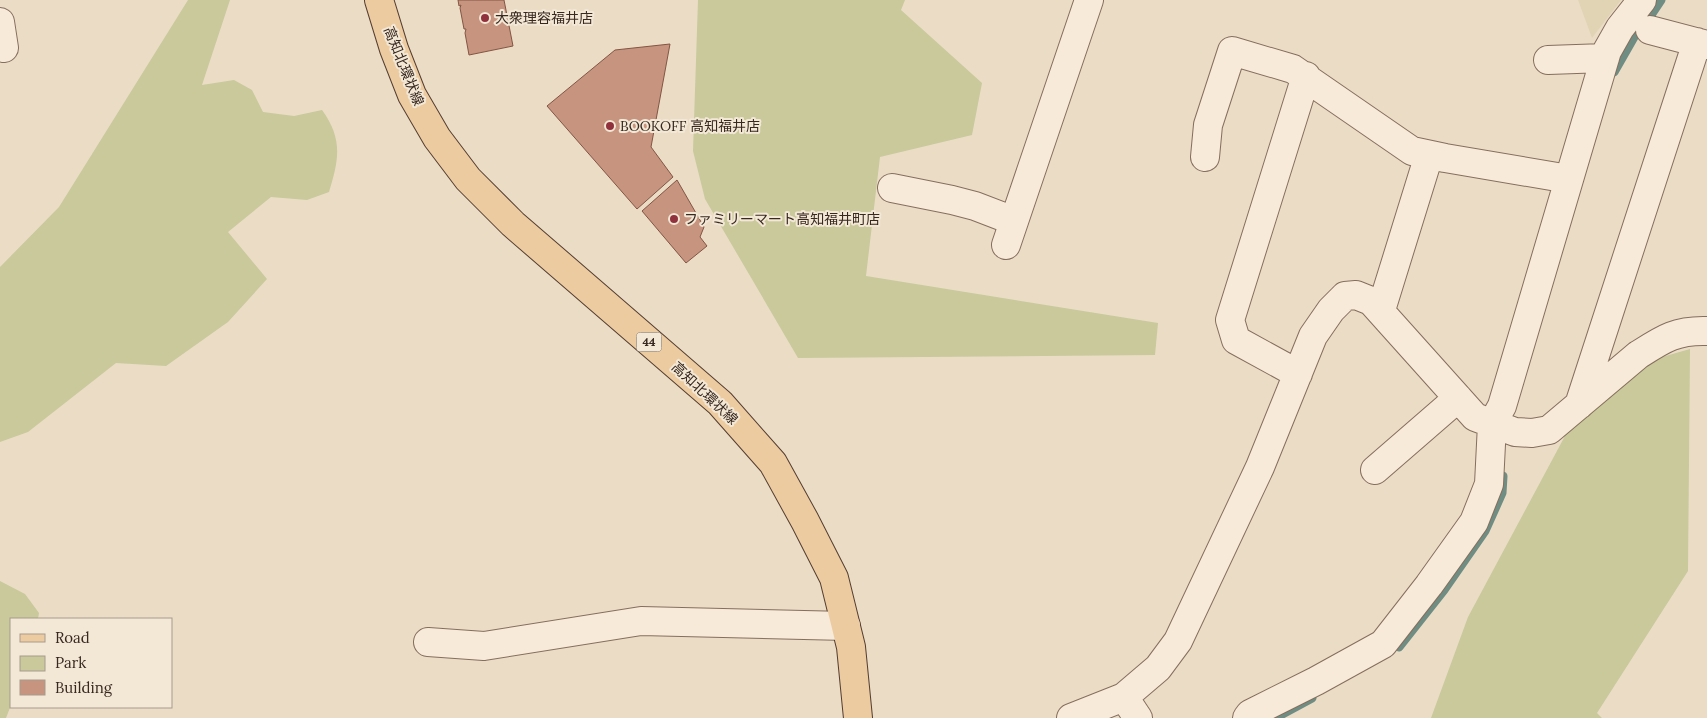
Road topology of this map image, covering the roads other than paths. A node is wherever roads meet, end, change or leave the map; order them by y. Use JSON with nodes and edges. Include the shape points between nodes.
{"nodes":[{"id":1,"x":379,"y":0,"type":"edge"},
{"id":2,"x":1089,"y":0,"type":"edge"},
{"id":3,"x":1642,"y":0,"type":"edge"},
{"id":4,"x":1650,"y":30,"type":"dead end"},
{"id":5,"x":1702,"y":44,"type":"edge"},
{"id":6,"x":1605,"y":58,"type":"junction"},
{"id":7,"x":1548,"y":60,"type":"dead end"},
{"id":8,"x":1306,"y":76,"type":"junction"},
{"id":9,"x":1429,"y":155,"type":"junction"},
{"id":10,"x":1205,"y":157,"type":"dead end"},
{"id":11,"x":1569,"y":179,"type":"junction"},
{"id":12,"x":892,"y":188,"type":"dead end"},
{"id":13,"x":1381,"y":310,"type":"junction"},
{"id":14,"x":1707,"y":331,"type":"edge"},
{"id":15,"x":1298,"y":374,"type":"junction"},
{"id":16,"x":1458,"y":398,"type":"junction"},
{"id":17,"x":1579,"y":406,"type":"junction"},
{"id":18,"x":1492,"y":424,"type":"junction"},
{"id":19,"x":1375,"y":470,"type":"dead end"},
{"id":20,"x":846,"y":626,"type":"junction"},
{"id":21,"x":428,"y":642,"type":"dead end"},
{"id":22,"x":1131,"y":707,"type":"edge"},
{"id":23,"x":858,"y":718,"type":"edge"},
{"id":24,"x":1071,"y":718,"type":"edge"},
{"id":25,"x":1247,"y":718,"type":"edge"}],
"edges":[{"from":1,"to":20,"type":"main road","name":"高知北環状線","number":"44","via":[[412,95],[436,138],[468,179],[513,224],[720,403],[773,463],[834,578]]},
{"from":2,"to":12,"type":"street","via":[[1010,233],[967,204]]},
{"from":3,"to":6,"type":"street","via":[[1620,28]]},
{"from":4,"to":5,"type":"street"},
{"from":5,"to":17,"type":"street"},
{"from":6,"to":7,"type":"street"},
{"from":6,"to":11,"type":"street"},
{"from":8,"to":9,"type":"street","via":[[1412,151]]},
{"from":8,"to":10,"type":"street","via":[[1232,51],[1208,125]]},
{"from":8,"to":15,"type":"street","via":[[1230,320],[1236,340]]},
{"from":9,"to":11,"type":"street"},
{"from":9,"to":13,"type":"street"},
{"from":11,"to":18,"type":"street","via":[[1502,406]]},
{"from":13,"to":15,"type":"street","via":[[1371,301],[1356,295],[1345,296],[1312,336]]},
{"from":13,"to":16,"type":"street"},
{"from":14,"to":17,"type":"street","via":[[1678,333],[1658,343],[1638,355]]},
{"from":15,"to":22,"type":"street","via":[[1260,467],[1178,641]]},
{"from":16,"to":18,"type":"street","via":[[1475,417]]},
{"from":16,"to":19,"type":"street"},
{"from":17,"to":18,"type":"street","via":[[1549,430],[1515,432]]},
{"from":18,"to":25,"type":"street","via":[[1489,484],[1474,522],[1383,644]]},
{"from":20,"to":21,"type":"street","via":[[641,621],[484,646]]},
{"from":20,"to":23,"type":"main road","name":"高知北環状線","number":"44"},
{"from":22,"to":24,"type":"street"}]}
